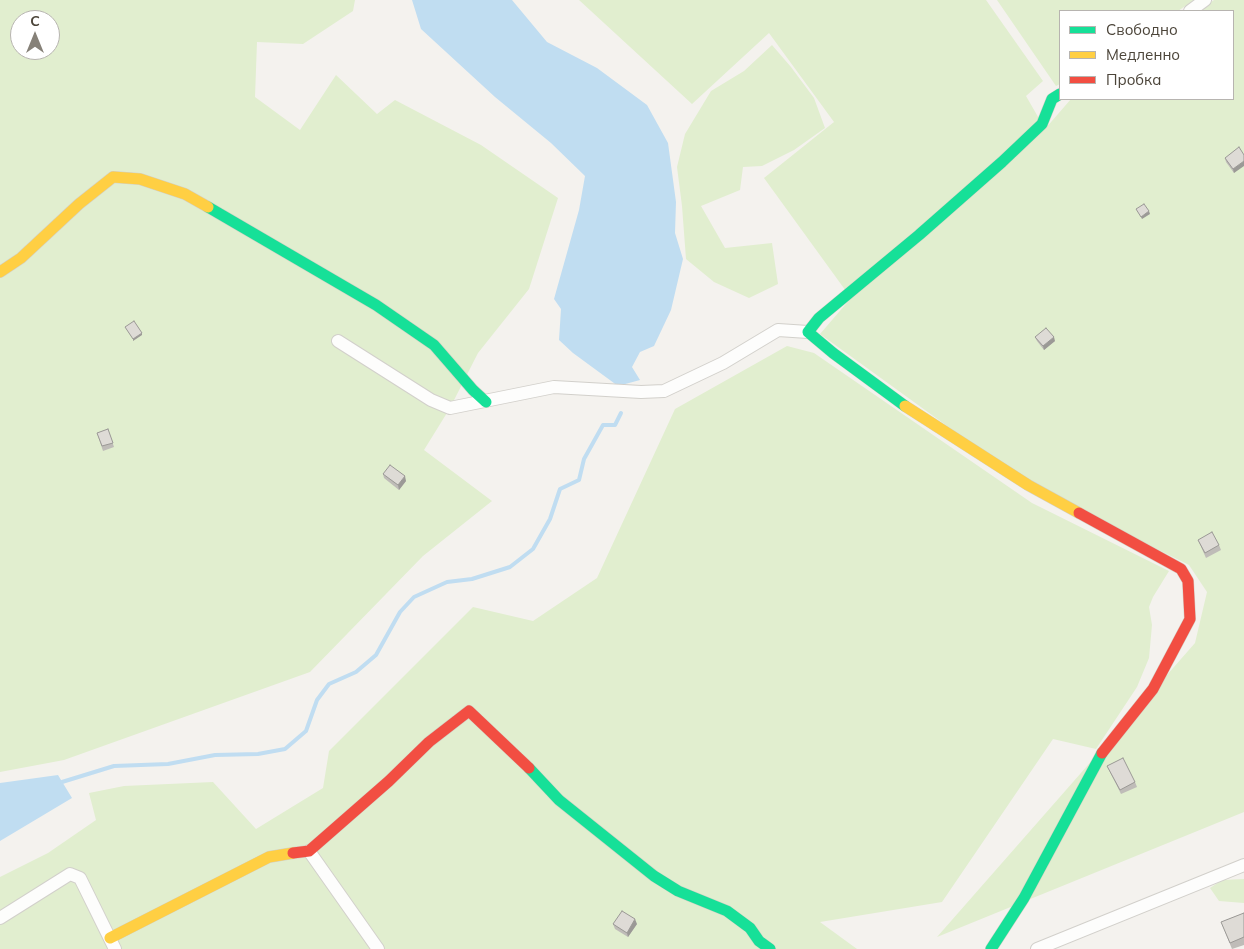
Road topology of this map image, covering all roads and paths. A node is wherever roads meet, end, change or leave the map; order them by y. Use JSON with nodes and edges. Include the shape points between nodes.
{"nodes":[{"id":1,"x":1205,"y":0,"type":"edge"},
{"id":2,"x":1191,"y":10,"type":"edge"},
{"id":3,"x":1059,"y":95,"type":"edge"},
{"id":4,"x":0,"y":272,"type":"edge"},
{"id":5,"x":808,"y":332,"type":"junction"},
{"id":6,"x":338,"y":341,"type":"dead end"},
{"id":7,"x":486,"y":402,"type":"junction"},
{"id":8,"x":309,"y":851,"type":"junction"},
{"id":9,"x":1244,"y":865,"type":"edge"},
{"id":10,"x":0,"y":918,"type":"edge"},
{"id":11,"x":112,"y":944,"type":"edge"},
{"id":12,"x":378,"y":949,"type":"edge"},
{"id":13,"x":770,"y":949,"type":"edge"},
{"id":14,"x":991,"y":949,"type":"edge"},
{"id":15,"x":1037,"y":949,"type":"edge"}],
"edges":[{"from":1,"to":2,"type":"street"},
{"from":3,"to":5,"type":"street","via":[[1052,99],[1042,124],[1002,162],[819,318]]},
{"from":4,"to":7,"type":"street","via":[[21,258],[112,177],[140,179],[184,194],[376,305],[434,345]]},
{"from":5,"to":7,"type":"street","via":[[778,330],[723,363],[664,391],[554,387]]},
{"from":5,"to":14,"type":"street","via":[[919,416],[1028,484],[1181,569],[1188,581],[1190,619],[1153,690],[1101,754],[1024,898]]},
{"from":6,"to":7,"type":"street","via":[[415,390],[450,408]]},
{"from":8,"to":11,"type":"street","via":[[269,857]]},
{"from":8,"to":12,"type":"street"},
{"from":8,"to":13,"type":"street","via":[[429,742],[469,712],[559,800],[654,876],[678,891],[727,911]]},
{"from":9,"to":15,"type":"street"},
{"from":10,"to":11,"type":"street","via":[[70,874],[80,878]]}]}
